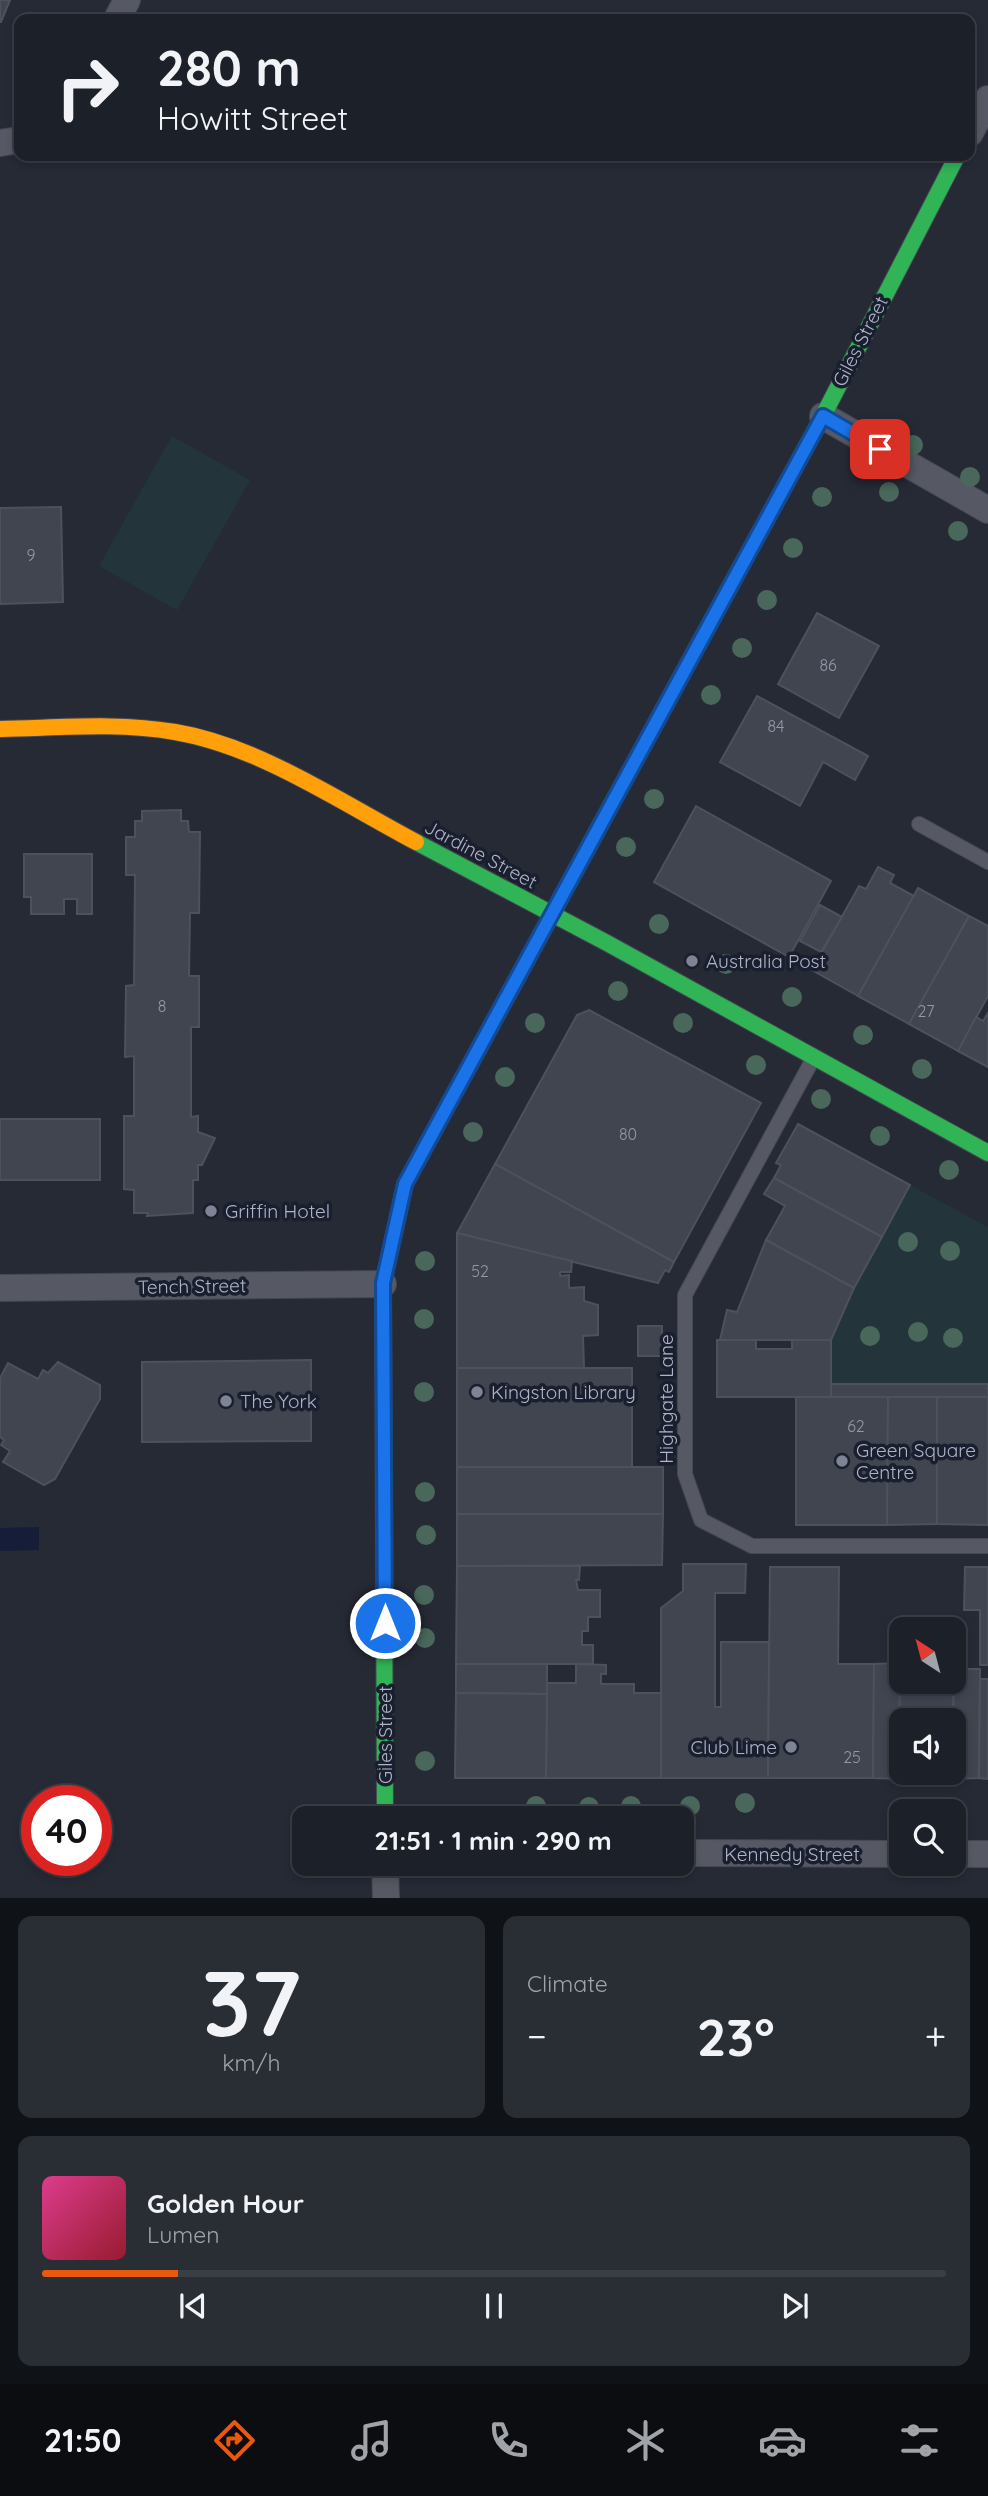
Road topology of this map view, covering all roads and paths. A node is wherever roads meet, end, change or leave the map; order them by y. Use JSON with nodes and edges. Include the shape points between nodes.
{"nodes":[{"id":1,"x":988,"y":99,"type":"edge"},
{"id":2,"x":975,"y":124,"type":"edge"},
{"id":3,"x":954,"y":161,"type":"edge"},
{"id":4,"x":823,"y":416,"type":"junction"},
{"id":5,"x":988,"y":510,"type":"edge"},
{"id":6,"x":0,"y":729,"type":"edge"},
{"id":7,"x":919,"y":824,"type":"dead end"},
{"id":8,"x":988,"y":862,"type":"edge"},
{"id":9,"x":552,"y":914,"type":"junction"},
{"id":10,"x":814,"y":1057,"type":"junction"},
{"id":11,"x":988,"y":1153,"type":"edge"},
{"id":12,"x":383,"y":1283,"type":"junction"},
{"id":13,"x":0,"y":1287,"type":"edge"},
{"id":14,"x":988,"y":1546,"type":"edge"},
{"id":15,"x":385,"y":1806,"type":"edge"},
{"id":16,"x":694,"y":1853,"type":"edge"},
{"id":17,"x":889,"y":1854,"type":"edge"},
{"id":18,"x":966,"y":1854,"type":"edge"},
{"id":19,"x":988,"y":1854,"type":"edge"},
{"id":20,"x":385,"y":1876,"type":"edge"},
{"id":21,"x":386,"y":1898,"type":"edge"}],
"edges":[{"from":1,"to":2,"type":"street"},
{"from":3,"to":4,"type":"street","name":"Giles Street"},
{"from":4,"to":5,"type":"street"},
{"from":4,"to":9,"type":"street","name":"Giles Street"},
{"from":6,"to":9,"type":"street","name":"Jardine Street","via":[[141,728],[218,742],[263,761]]},
{"from":7,"to":8,"type":"lane"},
{"from":9,"to":10,"type":"street","name":"Jardine Street"},
{"from":9,"to":12,"type":"street","name":"Giles Street","via":[[405,1184]]},
{"from":10,"to":11,"type":"street","name":"Jardine Street"},
{"from":10,"to":14,"type":"lane","name":"Highgate Lane","via":[[685,1295],[685,1474],[701,1520],[752,1546]]},
{"from":12,"to":13,"type":"street","name":"Tench Street"},
{"from":12,"to":15,"type":"street","name":"Giles Street"},
{"from":16,"to":17,"type":"street","name":"Kennedy Street"},
{"from":18,"to":19,"type":"street"},
{"from":20,"to":21,"type":"street"}]}
